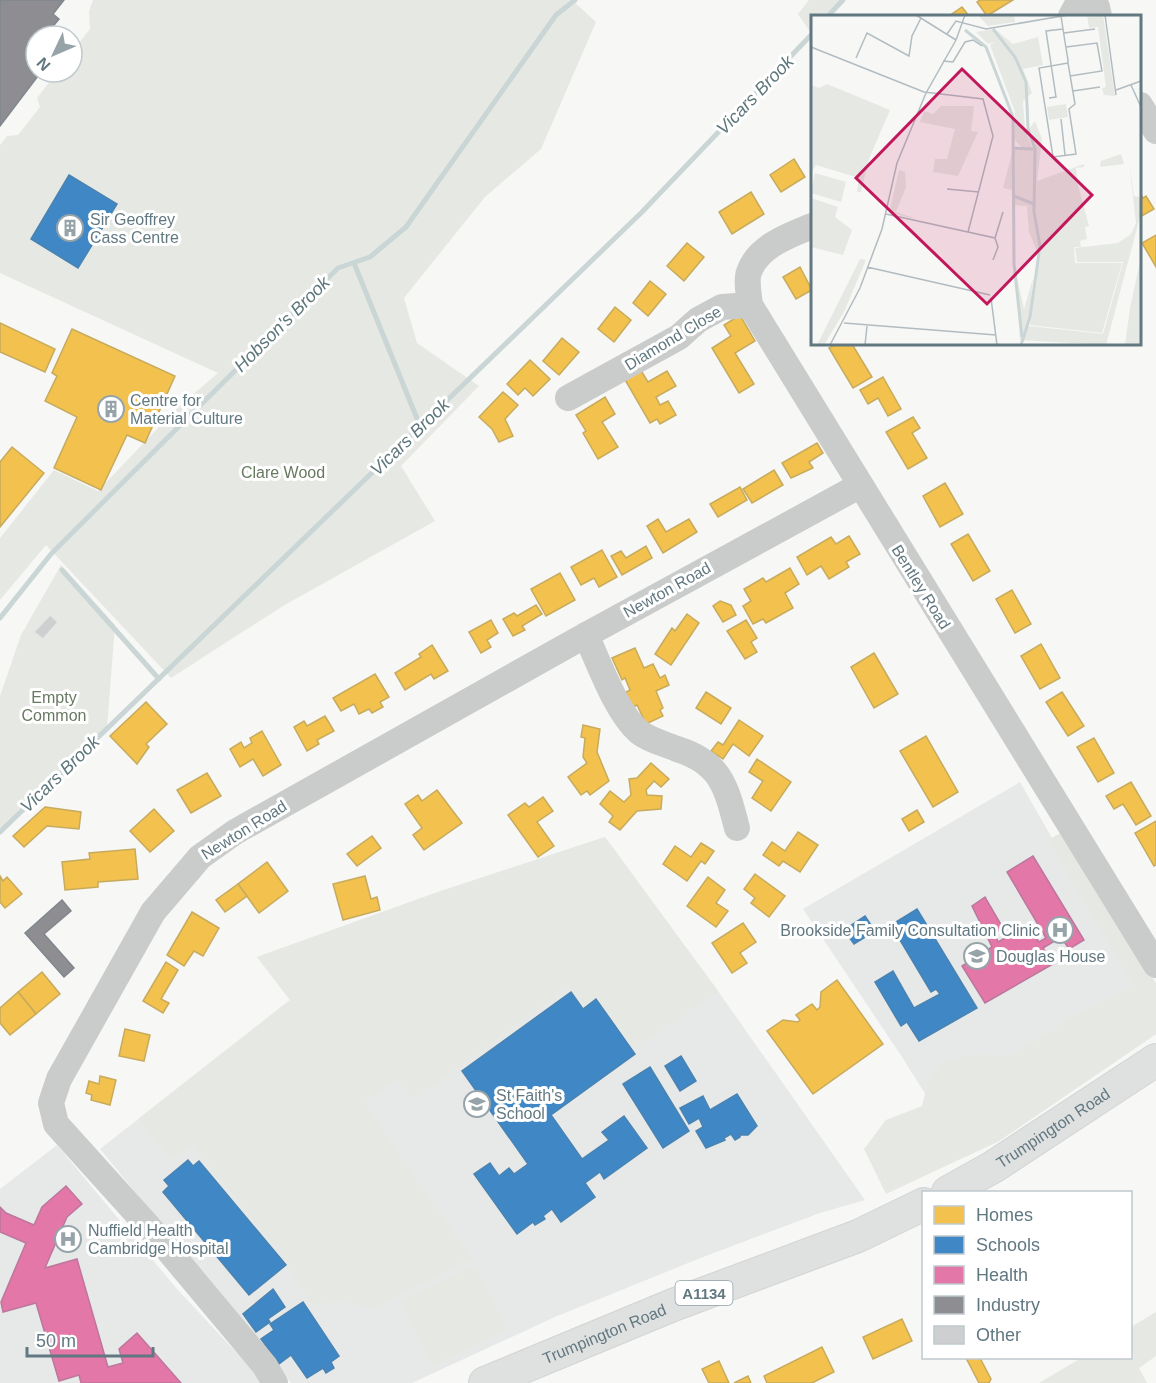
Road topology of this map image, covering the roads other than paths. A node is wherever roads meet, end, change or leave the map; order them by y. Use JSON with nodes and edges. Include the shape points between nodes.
{"nodes":[{"id":1,"x":1100,"y":8,"type":"edge"},
{"id":2,"x":1072,"y":15,"type":"edge"},
{"id":3,"x":1141,"y":107,"type":"edge"},
{"id":4,"x":1156,"y":132,"type":"edge"},
{"id":5,"x":811,"y":227,"type":"edge"},
{"id":6,"x":750,"y":305,"type":"junction"},
{"id":7,"x":568,"y":398,"type":"dead end"},
{"id":8,"x":859,"y":486,"type":"junction"},
{"id":9,"x":586,"y":635,"type":"junction"},
{"id":10,"x":737,"y":828,"type":"dead end"},
{"id":11,"x":1156,"y":965,"type":"edge"},
{"id":12,"x":1156,"y":1060,"type":"edge"},
{"id":13,"x":950,"y":1191,"type":"edge"},
{"id":14,"x":922,"y":1205,"type":"edge"},
{"id":15,"x":275,"y":1383,"type":"edge"},
{"id":16,"x":485,"y":1383,"type":"edge"}],
"edges":[{"from":1,"to":2,"type":"street","via":[[1077,5]]},
{"from":3,"to":4,"type":"street"},
{"from":5,"to":6,"type":"street","name":"Bentley Road","via":[[780,238],[762,255],[749,272]]},
{"from":6,"to":7,"type":"street","name":"Diamond Close","via":[[722,307],[698,320],[679,337]]},
{"from":6,"to":8,"type":"street","name":"Bentley Road"},
{"from":8,"to":9,"type":"street","name":"Newton Road"},
{"from":8,"to":11,"type":"street","name":"Bentley Road"},
{"from":9,"to":10,"type":"street","via":[[629,720],[640,733],[698,755],[714,770],[725,785]]},
{"from":9,"to":15,"type":"street","name":"Newton Road","via":[[235,832],[200,857],[153,912],[54,1090],[51,1114],[64,1135],[148,1226],[258,1357]]},
{"from":12,"to":13,"type":"main road","name":"Trumpington Road"},
{"from":14,"to":16,"type":"main road","name":"Trumpington Road","number":"A1134","via":[[858,1236],[673,1305]]}]}
